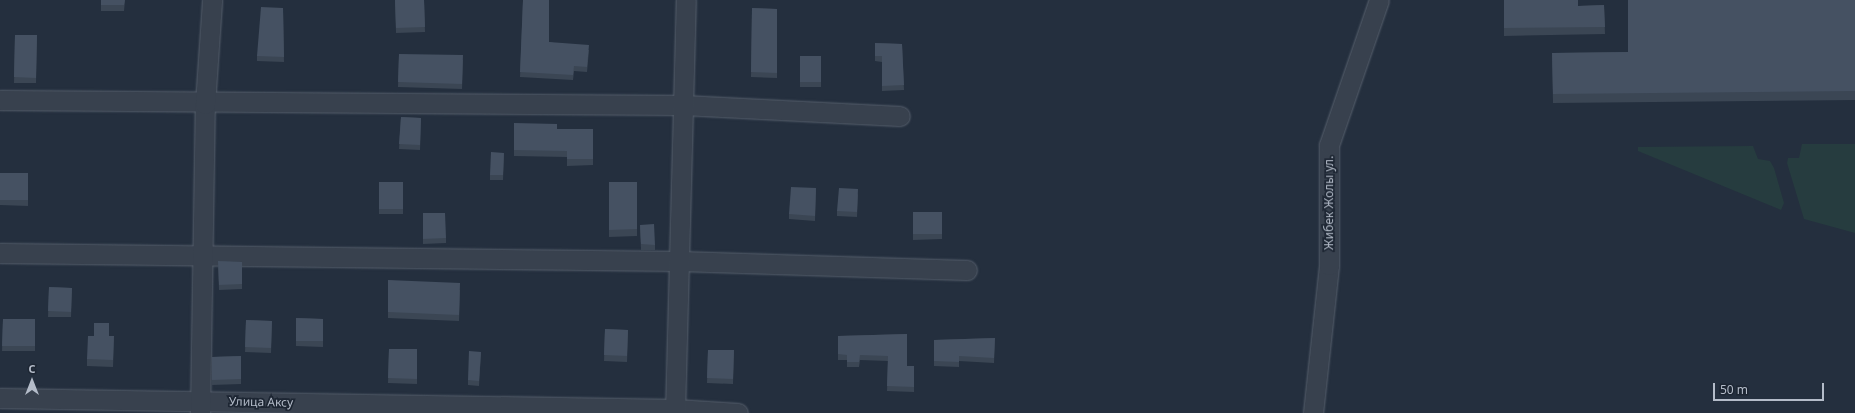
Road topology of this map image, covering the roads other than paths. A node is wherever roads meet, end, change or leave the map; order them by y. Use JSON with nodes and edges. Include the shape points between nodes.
{"nodes":[{"id":1,"x":212,"y":0,"type":"edge"},
{"id":2,"x":686,"y":0,"type":"edge"},
{"id":3,"x":1379,"y":0,"type":"edge"},
{"id":4,"x":0,"y":100,"type":"edge"},
{"id":5,"x":205,"y":104,"type":"junction"},
{"id":6,"x":683,"y":106,"type":"junction"},
{"id":7,"x":900,"y":116,"type":"dead end"},
{"id":8,"x":0,"y":253,"type":"edge"},
{"id":9,"x":202,"y":255,"type":"junction"},
{"id":10,"x":679,"y":261,"type":"junction"},
{"id":11,"x":967,"y":270,"type":"dead end"},
{"id":12,"x":0,"y":398,"type":"edge"},
{"id":13,"x":201,"y":407,"type":"edge"},
{"id":14,"x":675,"y":411,"type":"edge"},
{"id":15,"x":738,"y":413,"type":"edge"},
{"id":16,"x":1313,"y":413,"type":"edge"}],
"edges":[{"from":1,"to":5,"type":"street"},
{"from":2,"to":6,"type":"street"},
{"from":3,"to":16,"type":"street","name":"Жибек Жолы ул.","via":[[1329,145],[1328,265]]},
{"from":4,"to":5,"type":"street"},
{"from":5,"to":6,"type":"street"},
{"from":5,"to":9,"type":"street"},
{"from":6,"to":7,"type":"street"},
{"from":6,"to":10,"type":"street"},
{"from":8,"to":9,"type":"street"},
{"from":9,"to":10,"type":"street"},
{"from":9,"to":13,"type":"street"},
{"from":10,"to":11,"type":"street"},
{"from":10,"to":14,"type":"street"},
{"from":12,"to":13,"type":"street","name":"Улица Аксу"},
{"from":13,"to":14,"type":"street","name":"Улица Аксу"},
{"from":14,"to":15,"type":"street","name":"Улица Аксу"}]}
